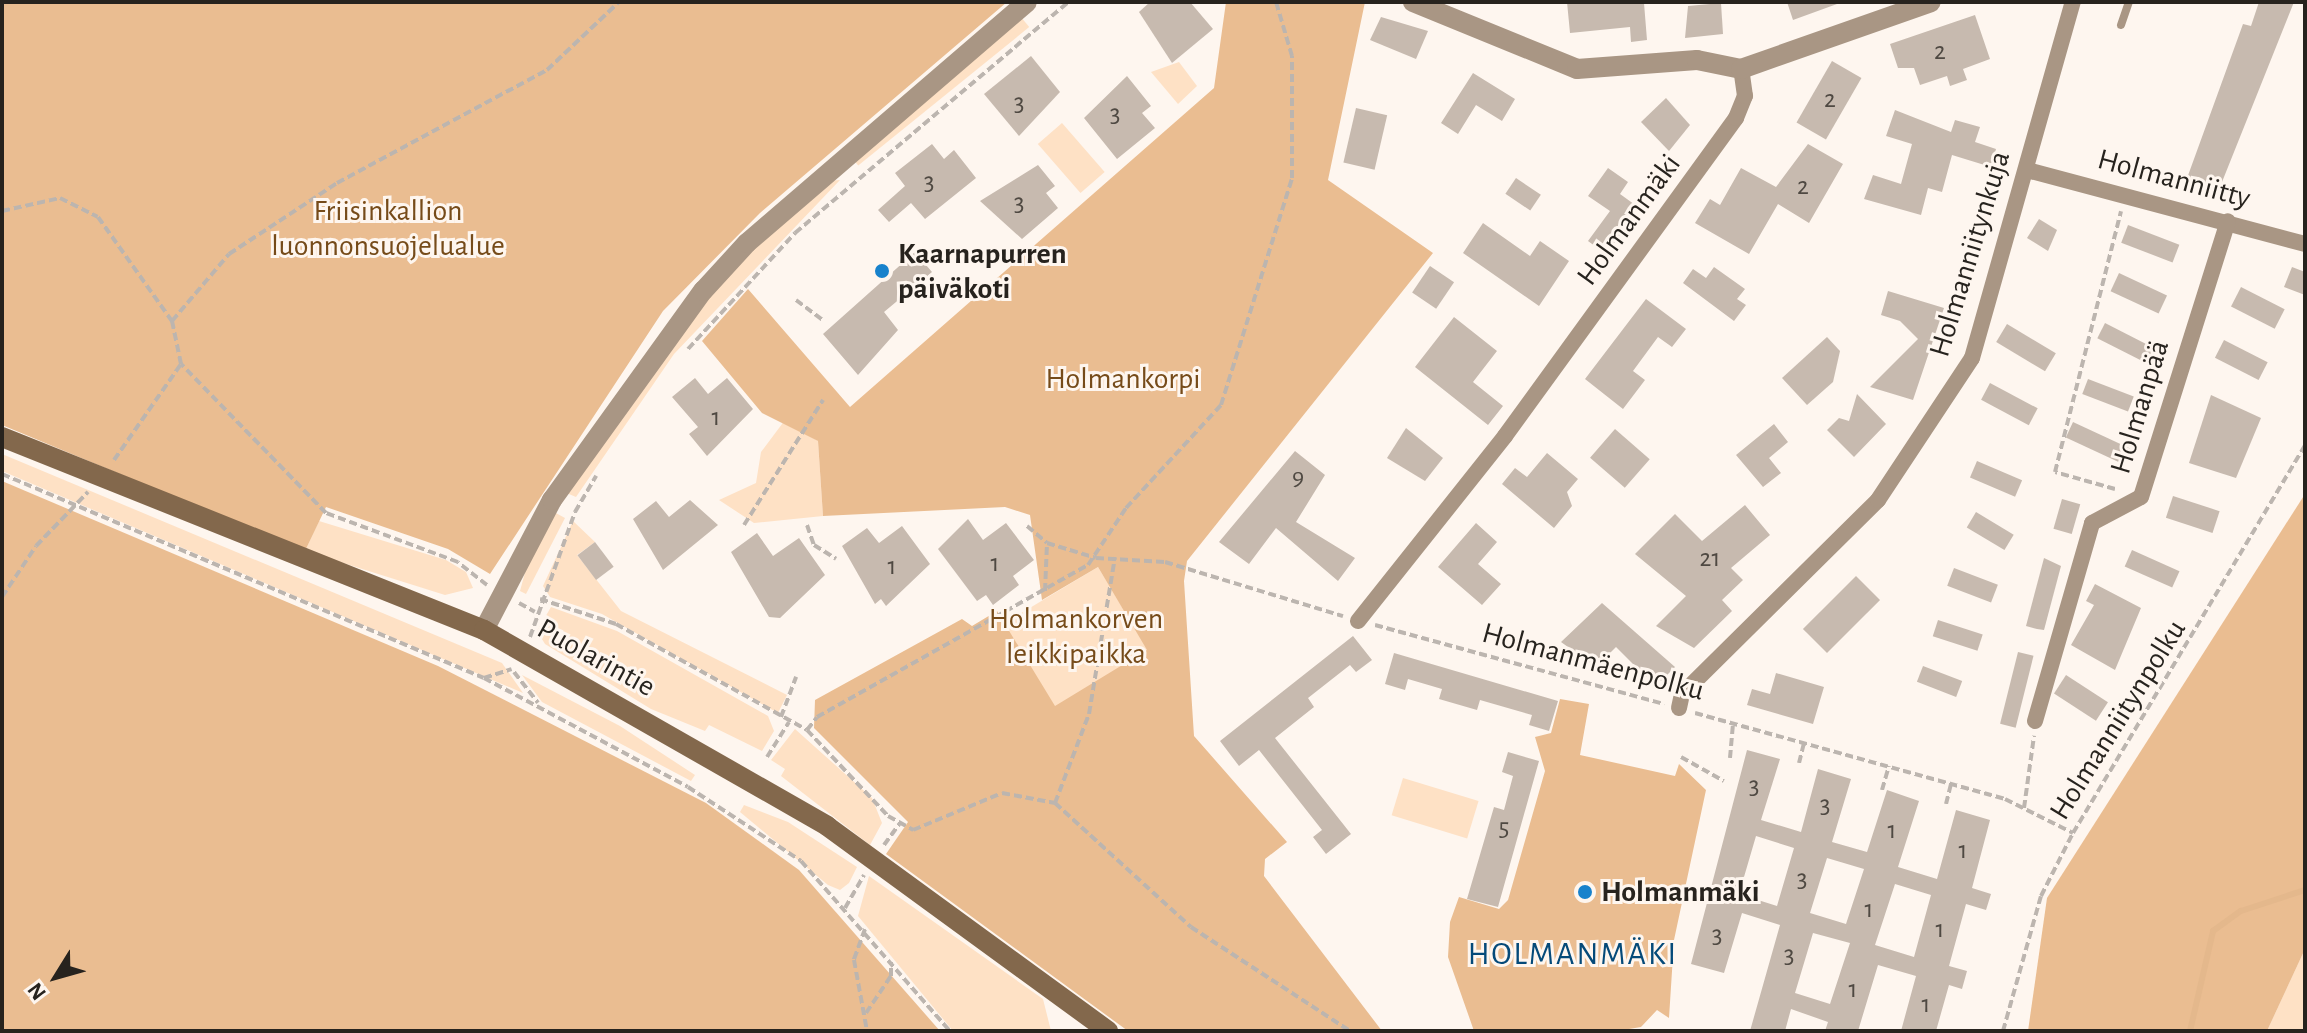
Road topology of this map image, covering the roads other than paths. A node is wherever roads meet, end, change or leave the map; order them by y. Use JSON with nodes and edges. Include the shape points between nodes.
{"nodes":[{"id":1,"x":1027,"y":2,"type":"edge"},
{"id":2,"x":1413,"y":2,"type":"edge"},
{"id":3,"x":1931,"y":2,"type":"edge"},
{"id":4,"x":2073,"y":2,"type":"edge"},
{"id":5,"x":2129,"y":2,"type":"edge"},
{"id":6,"x":2121,"y":25,"type":"dead end"},
{"id":7,"x":1741,"y":69,"type":"junction"},
{"id":8,"x":2027,"y":170,"type":"junction"},
{"id":9,"x":2228,"y":221,"type":"junction"},
{"id":10,"x":2305,"y":244,"type":"edge"},
{"id":11,"x":2,"y":437,"type":"edge"},
{"id":12,"x":1358,"y":621,"type":"road end"},
{"id":13,"x":484,"y":630,"type":"junction"},
{"id":14,"x":1679,"y":708,"type":"road end"},
{"id":15,"x":2035,"y":721,"type":"road end"},
{"id":16,"x":1097,"y":1029,"type":"edge"}],
"edges":[{"from":1,"to":13,"type":"street","via":[[759,233],[703,291],[552,500]]},
{"from":2,"to":7,"type":"street","via":[[1577,69],[1697,60]]},
{"from":3,"to":7,"type":"street"},
{"from":4,"to":8,"type":"street","name":"Holmanniitynkuja"},
{"from":5,"to":6,"type":"lane"},
{"from":7,"to":12,"type":"street","name":"Holmanmäki","via":[[1745,96],[1736,118],[1505,436]]},
{"from":8,"to":9,"type":"street","name":"Holmanniitty"},
{"from":8,"to":14,"type":"street","name":"Holmanniitynkuja","via":[[1972,358],[1952,393],[1878,500],[1682,694]]},
{"from":9,"to":10,"type":"street","name":"Holmanniitty"},
{"from":9,"to":15,"type":"street","name":"Holmanpää","via":[[2141,497],[2092,523]]},
{"from":11,"to":13,"type":"main road","name":"Puolarintie"},
{"from":13,"to":16,"type":"main road","name":"Puolarintie","via":[[517,660],[827,826]]}]}
